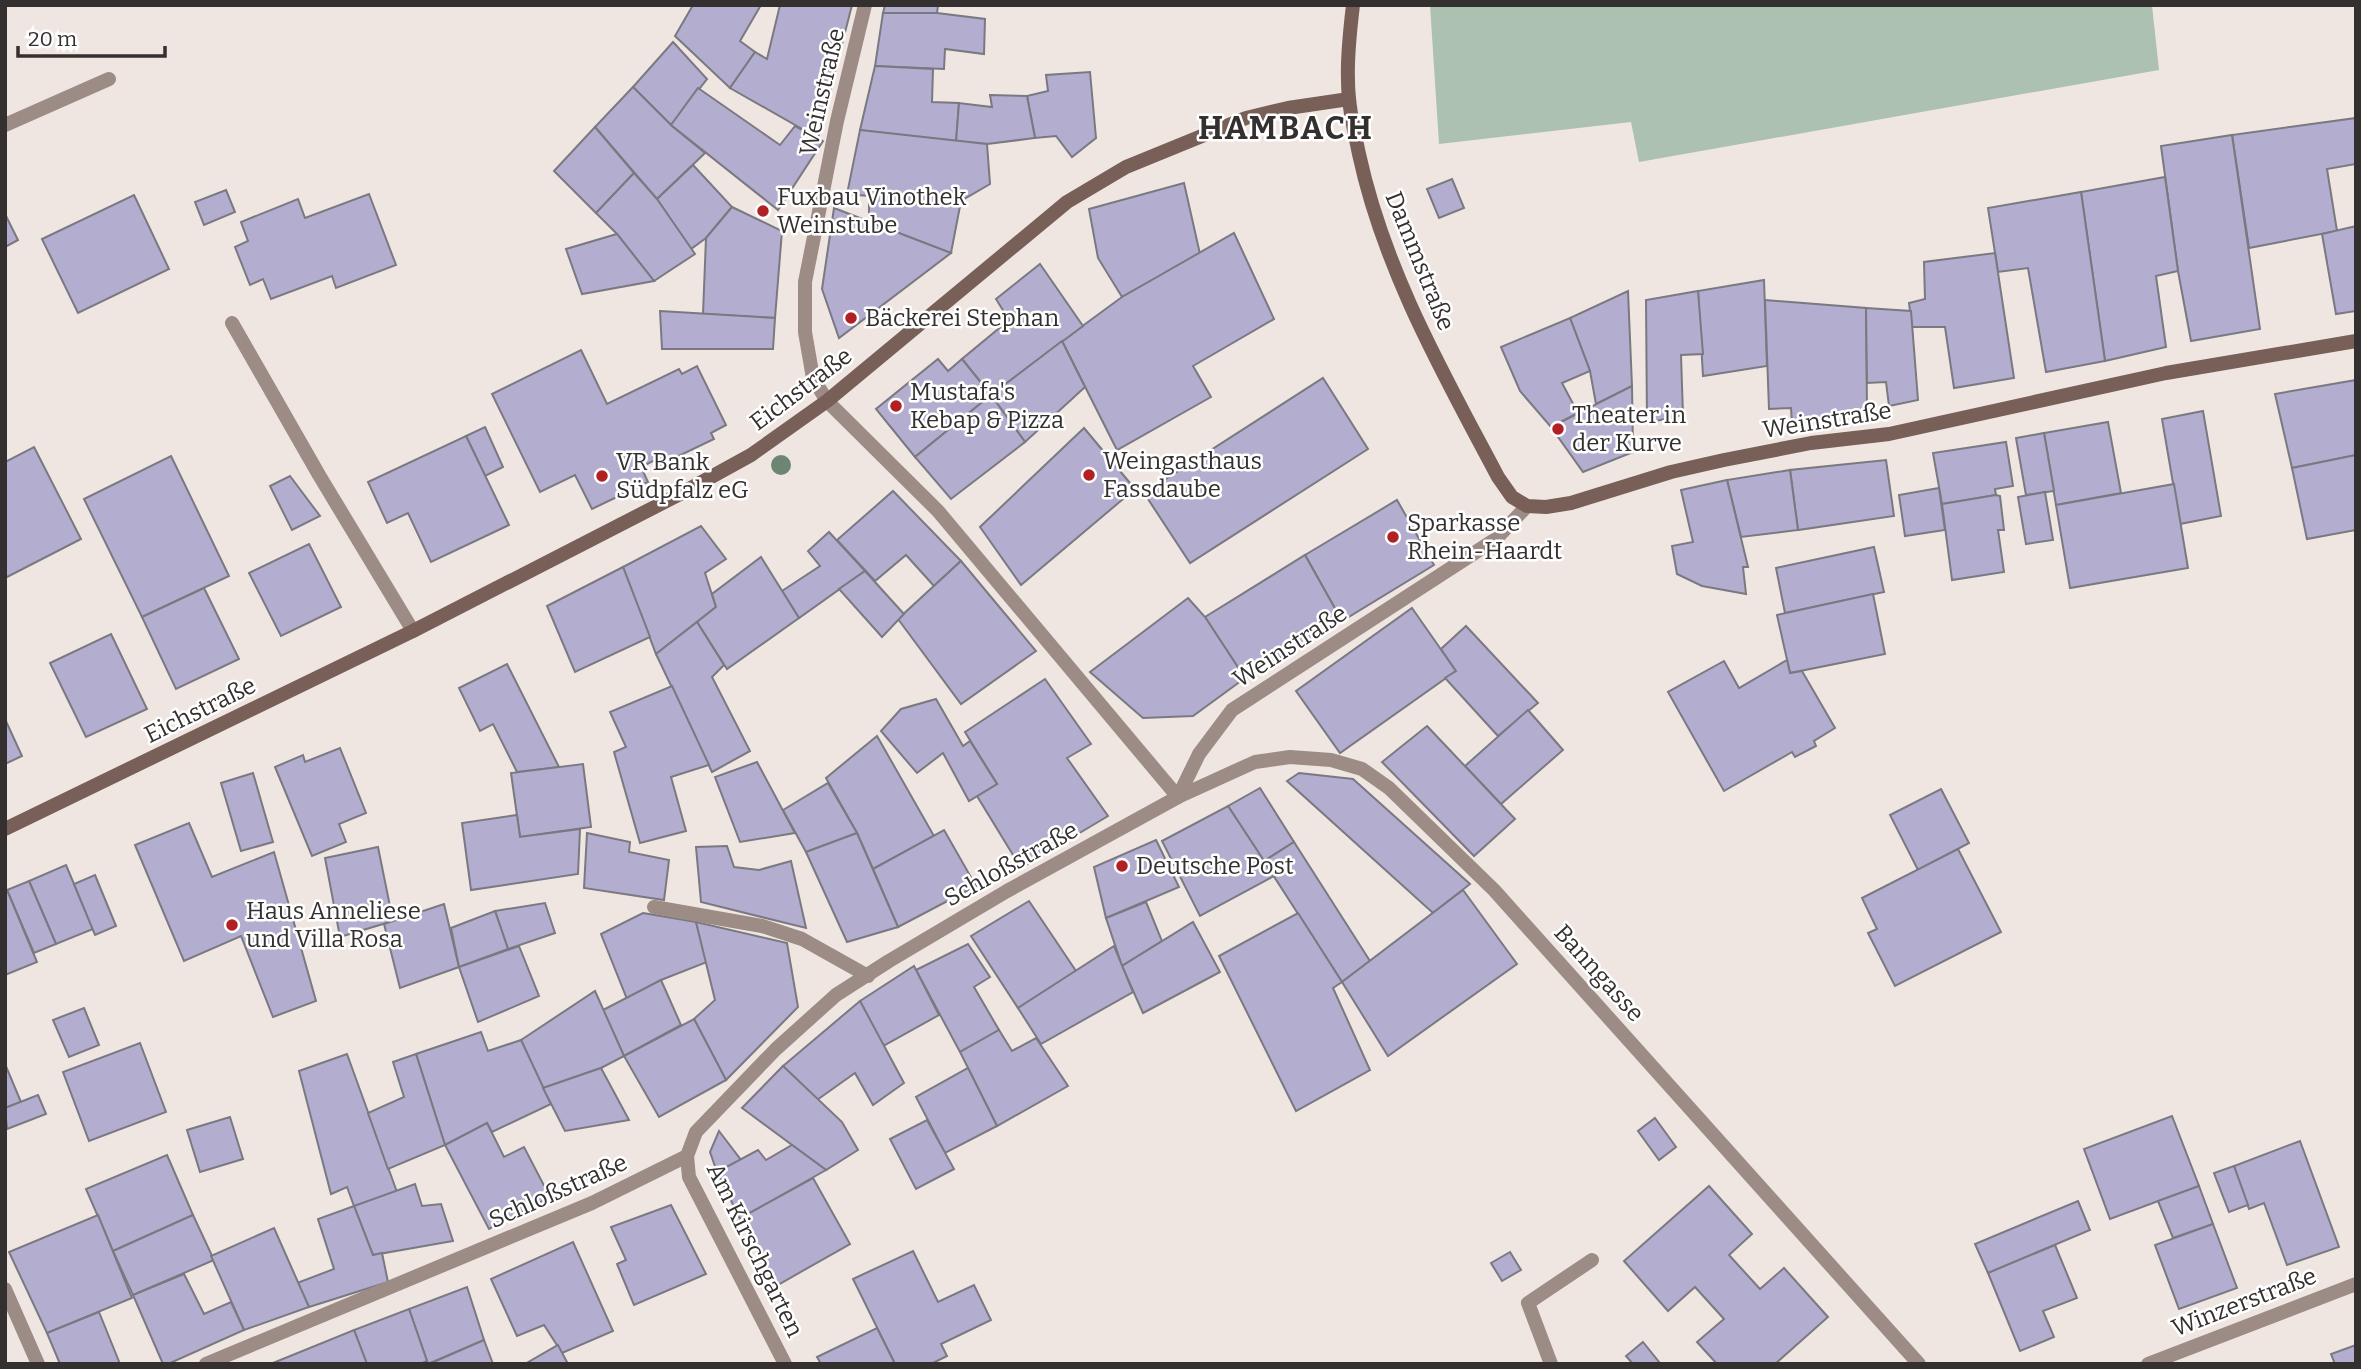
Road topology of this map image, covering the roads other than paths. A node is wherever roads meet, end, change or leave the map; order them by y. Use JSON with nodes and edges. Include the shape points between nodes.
{"nodes":[{"id":1,"x":865,"y":5,"type":"edge"},
{"id":2,"x":1353,"y":5,"type":"edge"},
{"id":3,"x":109,"y":79,"type":"dead end"},
{"id":4,"x":1349,"y":99,"type":"junction"},
{"id":5,"x":5,"y":125,"type":"edge"},
{"id":6,"x":232,"y":323,"type":"dead end"},
{"id":7,"x":2356,"y":341,"type":"edge"},
{"id":8,"x":827,"y":401,"type":"junction"},
{"id":9,"x":1527,"y":506,"type":"junction"},
{"id":10,"x":413,"y":631,"type":"junction"},
{"id":11,"x":1178,"y":797,"type":"junction"},
{"id":12,"x":5,"y":829,"type":"edge"},
{"id":13,"x":654,"y":907,"type":"dead end"},
{"id":14,"x":868,"y":976,"type":"junction"},
{"id":15,"x":687,"y":1156,"type":"junction"},
{"id":16,"x":1591,"y":1260,"type":"dead end"},
{"id":17,"x":2356,"y":1284,"type":"edge"},
{"id":18,"x":5,"y":1289,"type":"edge"},
{"id":19,"x":38,"y":1364,"type":"edge"},
{"id":20,"x":206,"y":1364,"type":"edge"},
{"id":21,"x":785,"y":1364,"type":"edge"},
{"id":22,"x":1551,"y":1364,"type":"edge"},
{"id":23,"x":1919,"y":1364,"type":"edge"},
{"id":24,"x":2148,"y":1364,"type":"edge"}],
"edges":[{"from":1,"to":8,"type":"street","name":"Weinstraße","via":[[805,282],[805,332],[813,378]]},
{"from":2,"to":4,"type":"street","name":"Dammstraße"},
{"from":3,"to":5,"type":"street"},
{"from":4,"to":8,"type":"street","name":"Eichstraße","via":[[1246,118],[1126,166],[1066,202]]},
{"from":4,"to":9,"type":"street","name":"Dammstraße","via":[[1366,185],[1414,314],[1498,477],[1511,497]]},
{"from":6,"to":10,"type":"street"},
{"from":7,"to":9,"type":"street","name":"Weinstraße","via":[[2166,373],[1889,434],[1724,460],[1571,503]]},
{"from":8,"to":10,"type":"street","name":"Eichstraße","via":[[751,455]]},
{"from":8,"to":11,"type":"street","name":"Weinstraße","via":[[938,512]]},
{"from":9,"to":11,"type":"street","name":"Weinstraße","via":[[1496,539],[1232,710],[1199,754]]},
{"from":10,"to":12,"type":"street","name":"Eichstraße"},
{"from":11,"to":14,"type":"street","name":"Schloßstraße","via":[[1007,891]]},
{"from":11,"to":23,"type":"street","name":"Banngasse","via":[[1255,762],[1290,757],[1331,760],[1362,769],[1389,788],[1494,890]]},
{"from":13,"to":14,"type":"street","via":[[762,926],[802,939]]},
{"from":14,"to":15,"type":"street","name":"Schloßstraße","via":[[836,995],[776,1049],[696,1132]]},
{"from":15,"to":20,"type":"street","name":"Schloßstraße","via":[[593,1203]]},
{"from":15,"to":21,"type":"street","name":"Am Kirschgarten","via":[[689,1177]]},
{"from":16,"to":22,"type":"street","via":[[1528,1303]]},
{"from":17,"to":24,"type":"street","name":"Winzerstraße"},
{"from":18,"to":19,"type":"street"}]}
